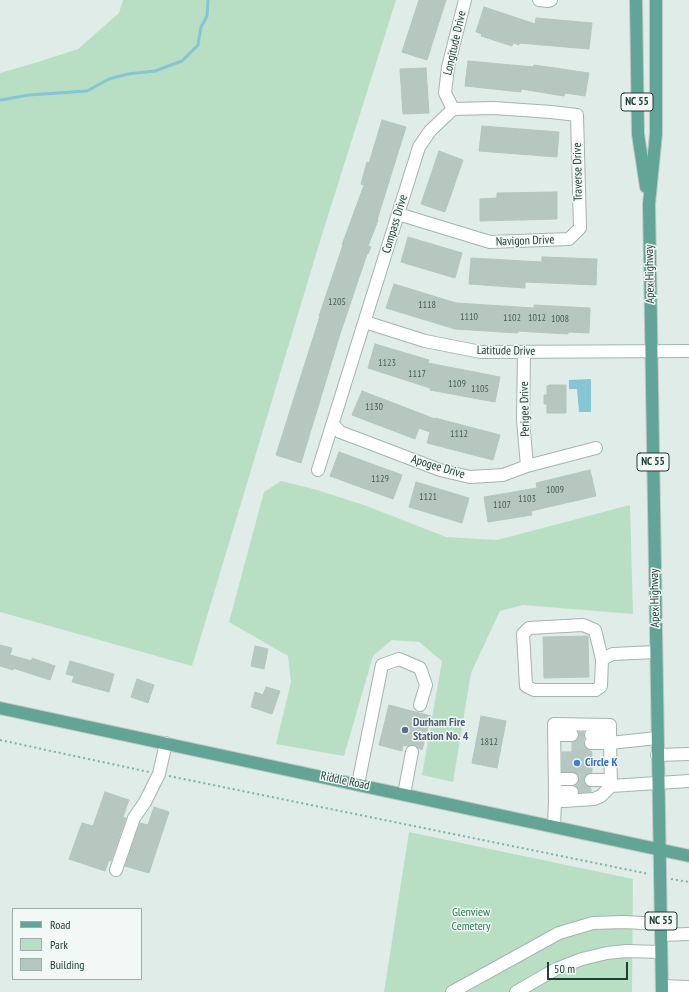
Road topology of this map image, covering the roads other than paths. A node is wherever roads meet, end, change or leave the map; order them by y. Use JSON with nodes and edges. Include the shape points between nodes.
{"nodes":[{"id":1,"x":465,"y":0,"type":"edge"},
{"id":2,"x":539,"y":0,"type":"edge"},
{"id":3,"x":551,"y":0,"type":"edge"},
{"id":4,"x":636,"y":0,"type":"edge"},
{"id":5,"x":656,"y":0,"type":"edge"},
{"id":6,"x":453,"y":109,"type":"junction"},
{"id":7,"x":649,"y":204,"type":"junction"},
{"id":8,"x":398,"y":214,"type":"junction"},
{"id":9,"x":580,"y":228,"type":"joint"},
{"id":10,"x":365,"y":322,"type":"junction"},
{"id":11,"x":651,"y":350,"type":"junction"},
{"id":12,"x":689,"y":351,"type":"edge"},
{"id":13,"x":524,"y":352,"type":"junction"},
{"id":14,"x":333,"y":424,"type":"junction"},
{"id":15,"x":596,"y":448,"type":"dead end"},
{"id":16,"x":527,"y":466,"type":"junction"},
{"id":17,"x":318,"y":470,"type":"dead end"},
{"id":18,"x":656,"y":652,"type":"junction"},
{"id":19,"x":602,"y":659,"type":"junction"},
{"id":20,"x":420,"y":705,"type":"dead end"},
{"id":21,"x":0,"y":708,"type":"edge"},
{"id":22,"x":657,"y":738,"type":"junction"},
{"id":23,"x":555,"y":739,"type":"junction"},
{"id":24,"x":572,"y":739,"type":"tunnel mouth"},
{"id":25,"x":591,"y":739,"type":"tunnel mouth"},
{"id":26,"x":610,"y":739,"type":"junction"},
{"id":27,"x":166,"y":743,"type":"junction"},
{"id":28,"x":412,"y":752,"type":"dead end"},
{"id":29,"x":689,"y":754,"type":"edge"},
{"id":30,"x":657,"y":756,"type":"junction"},
{"id":31,"x":555,"y":779,"type":"junction"},
{"id":32,"x":572,"y":780,"type":"tunnel mouth"},
{"id":33,"x":591,"y":780,"type":"tunnel mouth"},
{"id":34,"x":689,"y":782,"type":"edge"},
{"id":35,"x":658,"y":783,"type":"junction"},
{"id":36,"x":358,"y":784,"type":"junction"},
{"id":37,"x":609,"y":786,"type":"junction"},
{"id":38,"x":572,"y":792,"type":"tunnel mouth"},
{"id":39,"x":591,"y":792,"type":"tunnel mouth"},
{"id":40,"x":404,"y":794,"type":"junction"},
{"id":41,"x":555,"y":796,"type":"junction"},
{"id":42,"x":554,"y":827,"type":"junction"},
{"id":43,"x":659,"y":850,"type":"junction"},
{"id":44,"x":689,"y":856,"type":"edge"},
{"id":45,"x":116,"y":870,"type":"dead end"},
{"id":46,"x":661,"y":929,"type":"junction"},
{"id":47,"x":689,"y":934,"type":"edge"},
{"id":48,"x":661,"y":952,"type":"junction"},
{"id":49,"x":689,"y":987,"type":"edge"},
{"id":50,"x":662,"y":989,"type":"edge"},
{"id":51,"x":452,"y":992,"type":"edge"},
{"id":52,"x":516,"y":992,"type":"edge"}],
"edges":[{"from":1,"to":6,"type":"street","name":"Longitude Drive","via":[[448,67],[445,93]]},
{"from":2,"to":3,"type":"street"},
{"from":4,"to":7,"type":"main road","name":"Apex Highway","number":"NC 55","via":[[638,134]]},
{"from":5,"to":7,"type":"main road","name":"Apex Highway","number":"NC 55","via":[[656,134]]},
{"from":6,"to":8,"type":"street","name":"Compass Drive","via":[[430,131],[419,147]]},
{"from":6,"to":9,"type":"street","name":"Traverse Drive","via":[[494,108],[577,115]]},
{"from":7,"to":11,"type":"main road","name":"Apex Highway","number":"NC 55"},
{"from":8,"to":9,"type":"street","name":"Navigon Drive","via":[[490,242],[569,239]]},
{"from":8,"to":10,"type":"street","name":"Compass Drive"},
{"from":10,"to":13,"type":"street","name":"Latitude Drive","via":[[425,341],[481,352]]},
{"from":10,"to":14,"type":"street","name":"Compass Drive"},
{"from":11,"to":12,"type":"street","name":"Latitude Drive"},
{"from":11,"to":13,"type":"street","name":"Latitude Drive"},
{"from":11,"to":18,"type":"main road","name":"Apex Highway","number":"NC 55"},
{"from":13,"to":16,"type":"street","name":"Perigee Drive","via":[[523,420]]},
{"from":14,"to":16,"type":"street","name":"Apogee Drive","via":[[340,432],[364,442],[440,470],[470,477],[503,475]]},
{"from":14,"to":17,"type":"street","name":"Compass Drive"},
{"from":15,"to":16,"type":"street","name":"Apogee Drive"},
{"from":18,"to":19,"type":"street","via":[[613,654]]},
{"from":18,"to":22,"type":"main road","name":"Apex Highway","number":"NC 55"},
{"from":19,"to":19,"type":"street","via":[[601,686],[596,690],[534,690],[526,686],[523,634],[529,628],[583,625],[595,630]]},
{"from":20,"to":36,"type":"street","via":[[426,685],[420,668],[399,659],[382,665]]},
{"from":21,"to":27,"type":"main road","name":"Riddle Road"},
{"from":22,"to":26,"type":"street"},
{"from":22,"to":30,"type":"main road","name":"Apex Highway","number":"NC 55"},
{"from":23,"to":24,"type":"street"},
{"from":23,"to":26,"type":"street","via":[[554,724],[610,725]]},
{"from":23,"to":31,"type":"street"},
{"from":25,"to":26,"type":"street"},
{"from":26,"to":37,"type":"street"},
{"from":27,"to":36,"type":"main road","name":"Riddle Road"},
{"from":27,"to":45,"type":"street","via":[[159,774],[134,818]]},
{"from":28,"to":40,"type":"street"},
{"from":29,"to":30,"type":"street"},
{"from":30,"to":35,"type":"main road","name":"Apex Highway","number":"NC 55"},
{"from":31,"to":32,"type":"street"},
{"from":31,"to":41,"type":"street"},
{"from":33,"to":37,"type":"street"},
{"from":34,"to":35,"type":"street"},
{"from":35,"to":37,"type":"street"},
{"from":35,"to":43,"type":"main road","name":"Apex Highway","number":"NC 55"},
{"from":36,"to":40,"type":"main road","name":"Riddle Road"},
{"from":37,"to":39,"type":"street"},
{"from":37,"to":41,"type":"street","via":[[601,796],[594,799],[564,801]]},
{"from":38,"to":41,"type":"street"},
{"from":40,"to":42,"type":"main road","name":"Riddle Road"},
{"from":41,"to":42,"type":"street"},
{"from":42,"to":43,"type":"main road","name":"Riddle Road"},
{"from":43,"to":44,"type":"main road","name":"Riddle Road"},
{"from":43,"to":46,"type":"main road","name":"Apex Highway","number":"NC 55"},
{"from":46,"to":47,"type":"street"},
{"from":46,"to":48,"type":"main road","name":"Apex Highway","number":"NC 55"},
{"from":46,"to":51,"type":"street","via":[[624,922],[593,923],[559,933]]},
{"from":48,"to":50,"type":"main road","name":"Apex Highway","number":"NC 55"},
{"from":48,"to":52,"type":"street","via":[[626,951],[582,959],[556,969]]},
{"from":49,"to":50,"type":"street"}]}
